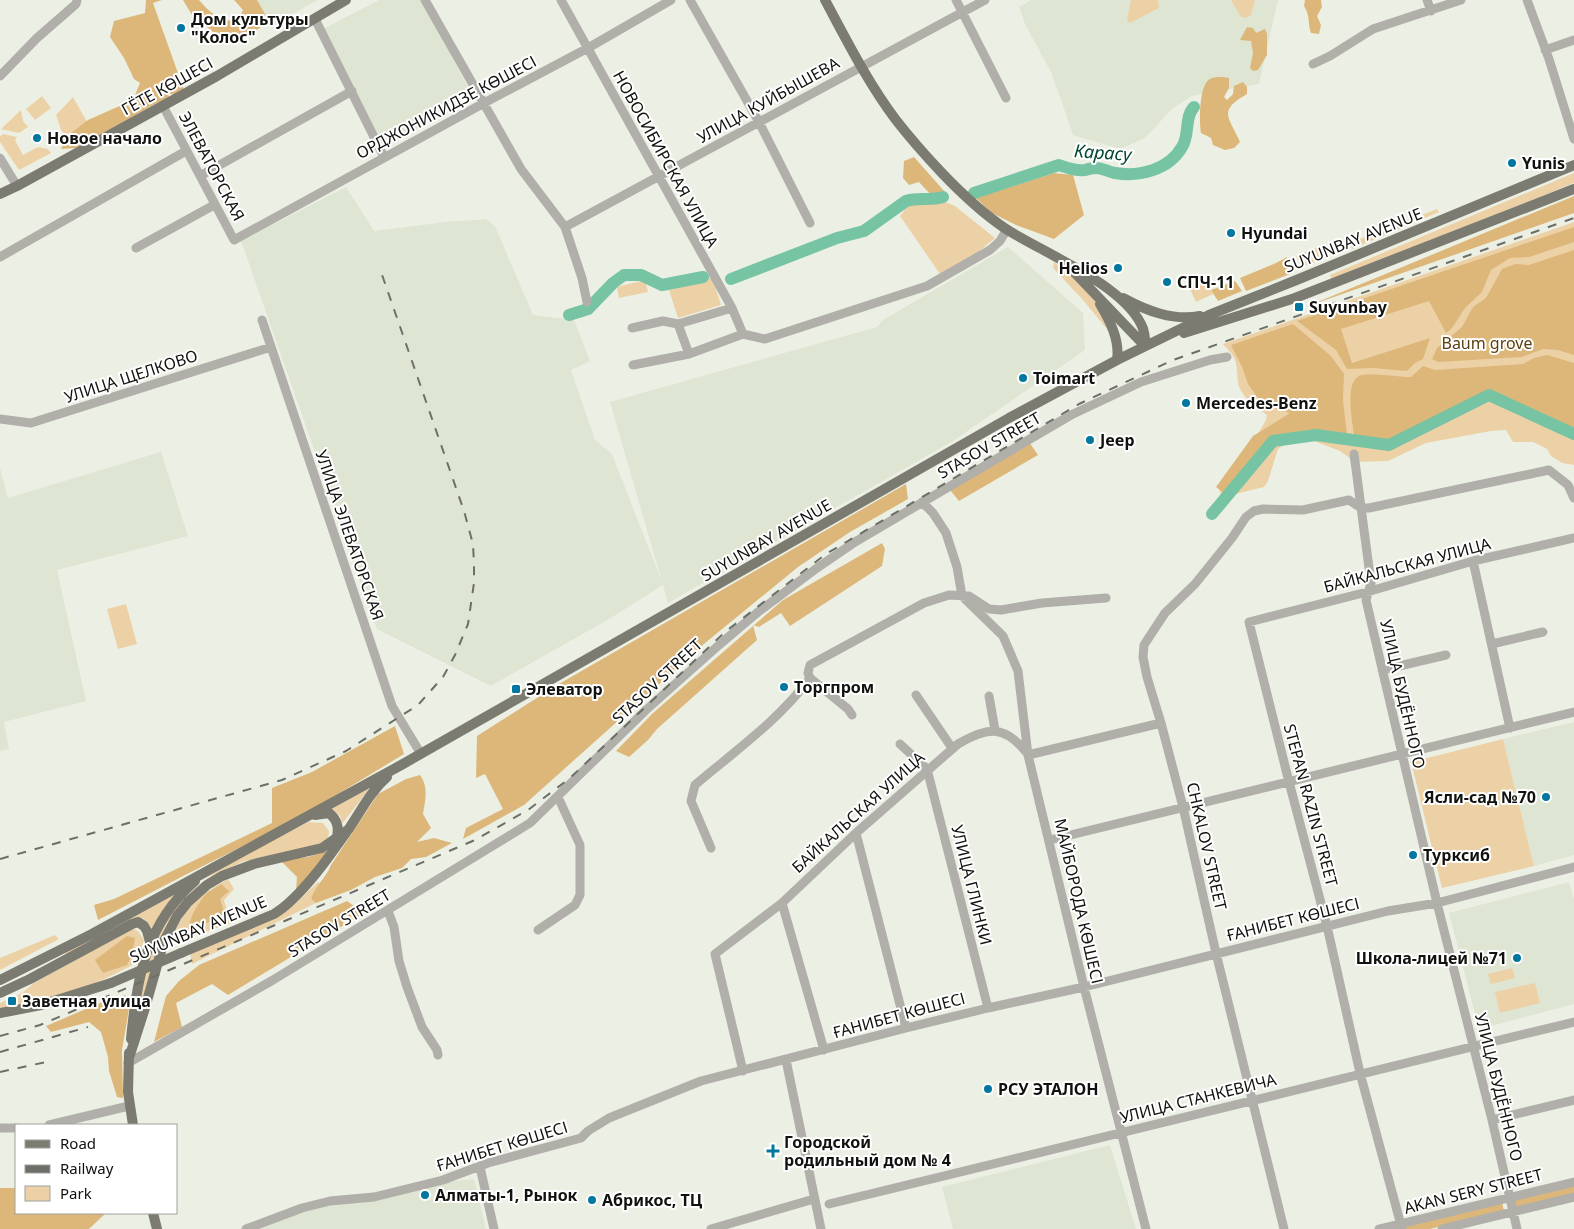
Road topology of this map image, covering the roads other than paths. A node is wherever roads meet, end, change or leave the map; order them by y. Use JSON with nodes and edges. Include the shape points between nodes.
{"nodes":[{"id":1,"x":77,"y":0,"type":"edge"},
{"id":2,"x":346,"y":0,"type":"edge"},
{"id":3,"x":425,"y":0,"type":"edge"},
{"id":4,"x":561,"y":0,"type":"edge"},
{"id":5,"x":671,"y":0,"type":"edge"},
{"id":6,"x":690,"y":0,"type":"edge"},
{"id":7,"x":825,"y":0,"type":"edge"},
{"id":8,"x":956,"y":0,"type":"edge"},
{"id":9,"x":985,"y":0,"type":"edge"},
{"id":10,"x":1427,"y":0,"type":"edge"},
{"id":11,"x":1461,"y":0,"type":"edge"},
{"id":12,"x":1527,"y":0,"type":"edge"},
{"id":13,"x":1431,"y":11,"type":"junction"},
{"id":14,"x":962,"y":12,"type":"junction"},
{"id":15,"x":315,"y":19,"type":"junction"},
{"id":16,"x":1574,"y":40,"type":"edge"},
{"id":17,"x":588,"y":48,"type":"junction"},
{"id":18,"x":1546,"y":50,"type":"junction"},
{"id":19,"x":1313,"y":64,"type":"dead end"},
{"id":20,"x":861,"y":66,"type":"junction"},
{"id":21,"x":0,"y":76,"type":"edge"},
{"id":22,"x":352,"y":91,"type":"junction"},
{"id":23,"x":1006,"y":98,"type":"dead end"},
{"id":24,"x":484,"y":103,"type":"junction"},
{"id":25,"x":163,"y":106,"type":"junction"},
{"id":26,"x":758,"y":122,"type":"junction"},
{"id":27,"x":1574,"y":139,"type":"edge"},
{"id":28,"x":186,"y":151,"type":"junction"},
{"id":29,"x":384,"y":157,"type":"junction"},
{"id":30,"x":0,"y":158,"type":"edge"},
{"id":31,"x":1574,"y":165,"type":"edge"},
{"id":32,"x":200,"y":176,"type":"junction"},
{"id":33,"x":658,"y":177,"type":"junction"},
{"id":34,"x":17,"y":186,"type":"junction"},
{"id":35,"x":1574,"y":189,"type":"edge"},
{"id":36,"x":0,"y":194,"type":"edge"},
{"id":37,"x":214,"y":205,"type":"junction"},
{"id":38,"x":810,"y":223,"type":"dead end"},
{"id":39,"x":565,"y":227,"type":"junction"},
{"id":40,"x":1007,"y":229,"type":"junction"},
{"id":41,"x":234,"y":240,"type":"joint"},
{"id":42,"x":136,"y":248,"type":"dead end"},
{"id":43,"x":0,"y":257,"type":"edge"},
{"id":44,"x":1063,"y":262,"type":"junction"},
{"id":45,"x":1087,"y":284,"type":"junction"},
{"id":46,"x":1110,"y":290,"type":"junction"},
{"id":47,"x":587,"y":302,"type":"dead end"},
{"id":48,"x":732,"y":308,"type":"junction"},
{"id":49,"x":1209,"y":315,"type":"junction"},
{"id":50,"x":262,"y":320,"type":"dead end"},
{"id":51,"x":678,"y":324,"type":"junction"},
{"id":52,"x":632,"y":328,"type":"dead end"},
{"id":53,"x":742,"y":334,"type":"junction"},
{"id":54,"x":1145,"y":346,"type":"junction"},
{"id":55,"x":271,"y":347,"type":"junction"},
{"id":56,"x":689,"y":354,"type":"junction"},
{"id":57,"x":1227,"y":358,"type":"dead end"},
{"id":58,"x":1117,"y":360,"type":"junction"},
{"id":59,"x":633,"y":365,"type":"dead end"},
{"id":60,"x":0,"y":419,"type":"edge"},
{"id":61,"x":1354,"y":454,"type":"dead end"},
{"id":62,"x":1574,"y":498,"type":"edge"},
{"id":63,"x":922,"y":502,"type":"junction"},
{"id":64,"x":1361,"y":508,"type":"junction"},
{"id":65,"x":1574,"y":538,"type":"edge"},
{"id":66,"x":1473,"y":561,"type":"junction"},
{"id":67,"x":1367,"y":592,"type":"junction"},
{"id":68,"x":962,"y":596,"type":"junction"},
{"id":69,"x":1106,"y":598,"type":"dead end"},
{"id":70,"x":1249,"y":622,"type":"joint"},
{"id":71,"x":1543,"y":632,"type":"dead end"},
{"id":72,"x":1492,"y":644,"type":"junction"},
{"id":73,"x":1446,"y":654,"type":"dead end"},
{"id":74,"x":1382,"y":670,"type":"junction"},
{"id":75,"x":810,"y":678,"type":"junction"},
{"id":76,"x":916,"y":695,"type":"dead end"},
{"id":77,"x":989,"y":696,"type":"dead end"},
{"id":78,"x":1574,"y":712,"type":"edge"},
{"id":79,"x":852,"y":715,"type":"dead end"},
{"id":80,"x":1161,"y":723,"type":"junction"},
{"id":81,"x":1510,"y":728,"type":"junction"},
{"id":82,"x":995,"y":730,"type":"junction"},
{"id":83,"x":900,"y":744,"type":"dead end"},
{"id":84,"x":952,"y":748,"type":"junction"},
{"id":85,"x":421,"y":754,"type":"junction"},
{"id":86,"x":1402,"y":754,"type":"junction"},
{"id":87,"x":1028,"y":755,"type":"junction"},
{"id":88,"x":404,"y":764,"type":"junction"},
{"id":89,"x":927,"y":769,"type":"junction"},
{"id":90,"x":1289,"y":782,"type":"junction"},
{"id":91,"x":558,"y":797,"type":"junction"},
{"id":92,"x":1183,"y":807,"type":"junction"},
{"id":93,"x":307,"y":817,"type":"junction"},
{"id":94,"x":349,"y":829,"type":"junction"},
{"id":95,"x":856,"y":833,"type":"junction"},
{"id":96,"x":336,"y":839,"type":"junction"},
{"id":97,"x":1050,"y":840,"type":"junction"},
{"id":98,"x":711,"y":848,"type":"dead end"},
{"id":99,"x":330,"y":853,"type":"junction"},
{"id":100,"x":217,"y":866,"type":"junction"},
{"id":101,"x":1574,"y":867,"type":"edge"},
{"id":102,"x":782,"y":903,"type":"junction"},
{"id":103,"x":1437,"y":903,"type":"junction"},
{"id":104,"x":388,"y":910,"type":"junction"},
{"id":105,"x":1327,"y":926,"type":"junction"},
{"id":106,"x":538,"y":930,"type":"dead end"},
{"id":107,"x":150,"y":942,"type":"junction"},
{"id":108,"x":55,"y":952,"type":"junction"},
{"id":109,"x":1216,"y":953,"type":"junction"},
{"id":110,"x":61,"y":963,"type":"junction"},
{"id":111,"x":0,"y":980,"type":"edge"},
{"id":112,"x":1084,"y":987,"type":"junction"},
{"id":113,"x":0,"y":993,"type":"edge"},
{"id":114,"x":988,"y":1008,"type":"junction"},
{"id":115,"x":0,"y":1013,"type":"edge"},
{"id":116,"x":1574,"y":1022,"type":"edge"},
{"id":117,"x":906,"y":1028,"type":"junction"},
{"id":118,"x":1473,"y":1046,"type":"junction"},
{"id":119,"x":824,"y":1050,"type":"junction"},
{"id":120,"x":438,"y":1055,"type":"dead end"},
{"id":121,"x":786,"y":1060,"type":"junction"},
{"id":122,"x":128,"y":1061,"type":"junction"},
{"id":123,"x":743,"y":1071,"type":"junction"},
{"id":124,"x":1360,"y":1073,"type":"junction"},
{"id":125,"x":1254,"y":1100,"type":"junction"},
{"id":126,"x":1574,"y":1100,"type":"edge"},
{"id":127,"x":130,"y":1106,"type":"junction"},
{"id":128,"x":1492,"y":1120,"type":"junction"},
{"id":129,"x":53,"y":1124,"type":"edge"},
{"id":130,"x":133,"y":1124,"type":"edge"},
{"id":131,"x":0,"y":1128,"type":"edge"},
{"id":132,"x":15,"y":1128,"type":"edge"},
{"id":133,"x":1120,"y":1133,"type":"junction"},
{"id":134,"x":480,"y":1167,"type":"junction"},
{"id":135,"x":1574,"y":1182,"type":"edge"},
{"id":136,"x":1574,"y":1197,"type":"edge"},
{"id":137,"x":1511,"y":1198,"type":"junction"},
{"id":138,"x":814,"y":1199,"type":"junction"},
{"id":139,"x":829,"y":1204,"type":"dead end"},
{"id":140,"x":1513,"y":1212,"type":"junction"},
{"id":141,"x":153,"y":1214,"type":"edge"},
{"id":142,"x":1401,"y":1226,"type":"edge"},
{"id":143,"x":157,"y":1229,"type":"edge"},
{"id":144,"x":246,"y":1229,"type":"edge"},
{"id":145,"x":494,"y":1229,"type":"edge"},
{"id":146,"x":712,"y":1229,"type":"edge"},
{"id":147,"x":822,"y":1229,"type":"edge"},
{"id":148,"x":1146,"y":1229,"type":"edge"},
{"id":149,"x":1284,"y":1229,"type":"edge"},
{"id":150,"x":1379,"y":1229,"type":"edge"},
{"id":151,"x":1442,"y":1229,"type":"edge"},
{"id":152,"x":1518,"y":1229,"type":"edge"}],
"edges":[{"from":1,"to":21,"type":"street"},
{"from":2,"to":15,"type":"main road","name":"ГЁТЕ КӨШЕСІ"},
{"from":3,"to":24,"type":"street"},
{"from":4,"to":17,"type":"street","name":"НОВОСИБИРСКАЯ УЛИЦА"},
{"from":5,"to":17,"type":"street","name":"ОРДЖОНИКИДЗЕ КӨШЕСІ"},
{"from":6,"to":26,"type":"street"},
{"from":7,"to":20,"type":"main road"},
{"from":8,"to":14,"type":"street"},
{"from":9,"to":14,"type":"street","name":"УЛИЦА КУЙБЫШЕВА"},
{"from":10,"to":13,"type":"street"},
{"from":11,"to":13,"type":"street"},
{"from":12,"to":18,"type":"street"},
{"from":13,"to":19,"type":"street","via":[[1373,29]]},
{"from":14,"to":20,"type":"street","name":"УЛИЦА КУЙБЫШЕВА"},
{"from":14,"to":23,"type":"street"},
{"from":15,"to":22,"type":"street"},
{"from":15,"to":25,"type":"main road","name":"ГЁТЕ КӨШЕСІ"},
{"from":16,"to":18,"type":"street"},
{"from":17,"to":24,"type":"street","name":"ОРДЖОНИКИДЗЕ КӨШЕСІ"},
{"from":17,"to":33,"type":"street","name":"НОВОСИБИРСКАЯ УЛИЦА"},
{"from":18,"to":27,"type":"street"},
{"from":20,"to":26,"type":"street","name":"УЛИЦА КУЙБЫШЕВА"},
{"from":20,"to":40,"type":"main road","via":[[896,121],[927,157],[975,206]]},
{"from":22,"to":29,"type":"street"},
{"from":22,"to":32,"type":"street"},
{"from":24,"to":29,"type":"street","name":"ОРДЖОНИКИДЗЕ КӨШЕСІ"},
{"from":24,"to":39,"type":"street","via":[[521,169]]},
{"from":25,"to":28,"type":"street","name":"ЭЛЕВАТОРСКАЯ"},
{"from":25,"to":34,"type":"main road","name":"ГЁТЕ КӨШЕСІ"},
{"from":26,"to":33,"type":"street","name":"УЛИЦА КУЙБЫШЕВА"},
{"from":26,"to":38,"type":"street"},
{"from":28,"to":32,"type":"street","name":"ЭЛЕВАТОРСКАЯ"},
{"from":28,"to":43,"type":"street"},
{"from":29,"to":41,"type":"street","name":"ОРДЖОНИКИДЗЕ КӨШЕСІ"},
{"from":30,"to":34,"type":"street"},
{"from":31,"to":49,"type":"main road","name":"SUYUNBAY AVENUE"},
{"from":32,"to":37,"type":"street","name":"ЭЛЕВАТОРСКАЯ"},
{"from":33,"to":39,"type":"street","name":"УЛИЦА КУЙБЫШЕВА"},
{"from":33,"to":48,"type":"street","name":"НОВОСИБИРСКАЯ УЛИЦА"},
{"from":34,"to":36,"type":"main road","name":"ГЁТЕ КӨШЕСІ"},
{"from":35,"to":54,"type":"main road","name":"SUYUNBAY AVENUE","via":[[1296,298]]},
{"from":37,"to":41,"type":"street","name":"ЭЛЕВАТОРСКАЯ"},
{"from":37,"to":42,"type":"street"},
{"from":39,"to":47,"type":"street"},
{"from":40,"to":44,"type":"main road"},
{"from":40,"to":53,"type":"street","via":[[990,250],[927,286],[765,339]]},
{"from":44,"to":45,"type":"main road"},
{"from":44,"to":46,"type":"main road"},
{"from":45,"to":54,"type":"main road"},
{"from":45,"to":58,"type":"main road","via":[[1117,342]]},
{"from":46,"to":49,"type":"main road","via":[[1165,316]]},
{"from":46,"to":54,"type":"main road","via":[[1141,324]]},
{"from":48,"to":51,"type":"street"},
{"from":48,"to":53,"type":"street","name":"НОВОСИБИРСКАЯ УЛИЦА"},
{"from":49,"to":54,"type":"main road","name":"SUYUNBAY AVENUE"},
{"from":50,"to":55,"type":"street","name":"УЛИЦА ЭЛЕВАТОРСКАЯ"},
{"from":51,"to":52,"type":"street","via":[[662,321]]},
{"from":51,"to":56,"type":"street"},
{"from":53,"to":56,"type":"street"},
{"from":54,"to":58,"type":"main road","name":"SUYUNBAY AVENUE"},
{"from":55,"to":60,"type":"street","name":"УЛИЦА ЩЕЛКОВО","via":[[30,423]]},
{"from":55,"to":85,"type":"street","name":"УЛИЦА ЭЛЕВАТОРСКАЯ","via":[[392,706]]},
{"from":56,"to":59,"type":"street"},
{"from":57,"to":63,"type":"street","name":"STASOV STREET","via":[[1160,375],[1098,401]]},
{"from":58,"to":85,"type":"main road","name":"SUYUNBAY AVENUE","via":[[1009,418]]},
{"from":61,"to":64,"type":"street","name":"УЛИЦА БУДЁННОГО"},
{"from":62,"to":64,"type":"street","via":[[1568,485],[1549,470],[1386,506]]},
{"from":63,"to":68,"type":"street","via":[[946,534]]},
{"from":63,"to":91,"type":"street","name":"STASOV STREET","via":[[817,568],[758,612],[646,710]]},
{"from":64,"to":67,"type":"street","name":"УЛИЦА БУДЁННОГО","via":[[1371,582]]},
{"from":64,"to":80,"type":"street","name":"CHKALOV STREET","via":[[1349,500],[1303,510],[1263,509],[1246,517],[1195,584],[1165,613],[1144,645],[1147,677]]},
{"from":65,"to":66,"type":"street","name":"БАЙКАЛЬСКАЯ УЛИЦА"},
{"from":66,"to":67,"type":"street","name":"БАЙКАЛЬСКАЯ УЛИЦА"},
{"from":66,"to":72,"type":"street"},
{"from":67,"to":70,"type":"street","name":"БАЙКАЛЬСКАЯ УЛИЦА"},
{"from":67,"to":74,"type":"street","name":"УЛИЦА БУДЁННОГО"},
{"from":68,"to":69,"type":"street","via":[[969,596],[989,609],[1001,610]]},
{"from":68,"to":75,"type":"street","via":[[949,595],[924,602],[810,665]]},
{"from":68,"to":87,"type":"street","name":"МАЙБОРОДА КӨШЕСІ","via":[[1003,636],[1018,671]]},
{"from":70,"to":90,"type":"street","name":"STEPAN RAZIN STREET"},
{"from":71,"to":72,"type":"street"},
{"from":72,"to":81,"type":"street"},
{"from":73,"to":74,"type":"street"},
{"from":74,"to":86,"type":"street","name":"УЛИЦА БУДЁННОГО"},
{"from":75,"to":79,"type":"street"},
{"from":75,"to":98,"type":"street","via":[[780,714],[695,785],[691,801]]},
{"from":76,"to":84,"type":"street"},
{"from":77,"to":82,"type":"street"},
{"from":78,"to":81,"type":"street"},
{"from":80,"to":87,"type":"street"},
{"from":80,"to":92,"type":"street","name":"CHKALOV STREET"},
{"from":81,"to":86,"type":"street"},
{"from":82,"to":84,"type":"street","name":"БАЙКАЛЬСКАЯ УЛИЦА","via":[[974,735]]},
{"from":82,"to":87,"type":"street","via":[[1019,743]]},
{"from":83,"to":89,"type":"street"},
{"from":84,"to":89,"type":"street","name":"БАЙКАЛЬСКАЯ УЛИЦА"},
{"from":85,"to":88,"type":"main road","name":"SUYUNBAY AVENUE"},
{"from":86,"to":90,"type":"street"},
{"from":86,"to":103,"type":"street","name":"УЛИЦА БУДЁННОГО"},
{"from":87,"to":97,"type":"street","name":"МАЙБОРОДА КӨШЕСІ"},
{"from":88,"to":93,"type":"main road","name":"SUYUNBAY AVENUE"},
{"from":88,"to":94,"type":"main road","name":"SUYUNBAY AVENUE","via":[[374,790]]},
{"from":89,"to":95,"type":"street","name":"БАЙКАЛЬСКАЯ УЛИЦА"},
{"from":89,"to":114,"type":"street","name":"УЛИЦА ГЛИНКИ"},
{"from":90,"to":92,"type":"street"},
{"from":90,"to":105,"type":"street","name":"STEPAN RAZIN STREET"},
{"from":91,"to":104,"type":"street","name":"STASOV STREET","via":[[530,823]]},
{"from":91,"to":106,"type":"street","via":[[580,845],[580,895],[575,904]]},
{"from":92,"to":97,"type":"street"},
{"from":92,"to":109,"type":"street","name":"CHKALOV STREET"},
{"from":93,"to":96,"type":"main road","via":[[322,813],[332,816],[338,826]]},
{"from":93,"to":100,"type":"main road","name":"SUYUNBAY AVENUE"},
{"from":94,"to":96,"type":"main road"},
{"from":94,"to":99,"type":"main road","name":"SUYUNBAY AVENUE"},
{"from":95,"to":102,"type":"street","name":"БАЙКАЛЬСКАЯ УЛИЦА"},
{"from":95,"to":117,"type":"street"},
{"from":96,"to":99,"type":"main road"},
{"from":96,"to":122,"type":"main road","via":[[316,850],[232,871],[194,896],[173,923],[159,955]]},
{"from":97,"to":112,"type":"street","name":"МАЙБОРОДА КӨШЕСІ"},
{"from":99,"to":115,"type":"main road","name":"SUYUNBAY AVENUE","bridge":true,"via":[[307,884],[274,914],[110,983],[41,1005]]},
{"from":100,"to":107,"type":"main road","via":[[178,898],[164,915]]},
{"from":100,"to":108,"type":"main road","name":"SUYUNBAY AVENUE"},
{"from":101,"to":103,"type":"street","name":"ҒАНИБЕТ КӨШЕСІ"},
{"from":102,"to":119,"type":"street"},
{"from":102,"to":123,"type":"street","name":"БАЙКАЛЬСКАЯ УЛИЦА","via":[[715,954]]},
{"from":103,"to":105,"type":"street","name":"ҒАНИБЕТ КӨШЕСІ"},
{"from":103,"to":118,"type":"street","name":"УЛИЦА БУДЁННОГО"},
{"from":104,"to":120,"type":"street","via":[[407,987],[422,1027]]},
{"from":104,"to":122,"type":"street","name":"STASOV STREET","via":[[273,980]]},
{"from":105,"to":109,"type":"street","name":"ҒАНИБЕТ КӨШЕСІ"},
{"from":105,"to":124,"type":"street","name":"STEPAN RAZIN STREET"},
{"from":107,"to":110,"type":"main road","name":"SUYUNBAY AVENUE","via":[[147,931],[138,922]]},
{"from":107,"to":122,"type":"main road","via":[[134,1004]]},
{"from":108,"to":110,"type":"main road","via":[[60,954]]},
{"from":108,"to":111,"type":"main road","name":"SUYUNBAY AVENUE"},
{"from":109,"to":112,"type":"street","name":"ҒАНИБЕТ КӨШЕСІ"},
{"from":109,"to":125,"type":"street","name":"CHKALOV STREET"},
{"from":110,"to":113,"type":"main road","name":"SUYUNBAY AVENUE"},
{"from":112,"to":114,"type":"street","name":"ҒАНИБЕТ КӨШЕСІ"},
{"from":112,"to":133,"type":"street","name":"МАЙБОРОДА КӨШЕСІ"},
{"from":114,"to":117,"type":"street","name":"ҒАНИБЕТ КӨШЕСІ"},
{"from":116,"to":118,"type":"street","name":"УЛИЦА СТАНКЕВИЧА"},
{"from":117,"to":119,"type":"street","name":"ҒАНИБЕТ КӨШЕСІ"},
{"from":118,"to":124,"type":"street","name":"УЛИЦА СТАНКЕВИЧА"},
{"from":118,"to":128,"type":"street","name":"УЛИЦА БУДЁННОГО"},
{"from":119,"to":121,"type":"street","name":"ҒАНИБЕТ КӨШЕСІ"},
{"from":121,"to":123,"type":"street","name":"ҒАНИБЕТ КӨШЕСІ"},
{"from":121,"to":138,"type":"street"},
{"from":122,"to":127,"type":"main road"},
{"from":123,"to":134,"type":"street","name":"ҒАНИБЕТ КӨШЕСІ","via":[[701,1081],[609,1118],[581,1138],[488,1162]]},
{"from":124,"to":125,"type":"street","name":"УЛИЦА СТАНКЕВИЧА"},
{"from":124,"to":142,"type":"street","name":"STEPAN RAZIN STREET"},
{"from":125,"to":133,"type":"street","name":"УЛИЦА СТАНКЕВИЧА"},
{"from":125,"to":149,"type":"street","name":"CHKALOV STREET"},
{"from":126,"to":128,"type":"street"},
{"from":127,"to":129,"type":"street"},
{"from":127,"to":130,"type":"main road"},
{"from":128,"to":137,"type":"street","name":"УЛИЦА БУДЁННОГО"},
{"from":131,"to":132,"type":"street"},
{"from":133,"to":139,"type":"street","name":"УЛИЦА СТАНКЕВИЧА"},
{"from":133,"to":148,"type":"street","name":"МАЙБОРОДА КӨШЕСІ"},
{"from":134,"to":144,"type":"street","name":"ҒАНИБЕТ КӨШЕСІ","via":[[374,1197],[330,1201],[302,1208]]},
{"from":134,"to":145,"type":"street"},
{"from":135,"to":137,"type":"street","name":"AKAN SERY STREET"},
{"from":136,"to":140,"type":"street","name":"AKAN SERY STREET"},
{"from":137,"to":140,"type":"street","name":"УЛИЦА БУДЁННОГО"},
{"from":137,"to":142,"type":"street","name":"AKAN SERY STREET"},
{"from":138,"to":146,"type":"street"},
{"from":138,"to":147,"type":"street"},
{"from":140,"to":151,"type":"street","name":"AKAN SERY STREET"},
{"from":140,"to":152,"type":"street","name":"УЛИЦА БУДЁННОГО"},
{"from":141,"to":143,"type":"main road"},
{"from":142,"to":150,"type":"street","name":"AKAN SERY STREET"}]}
